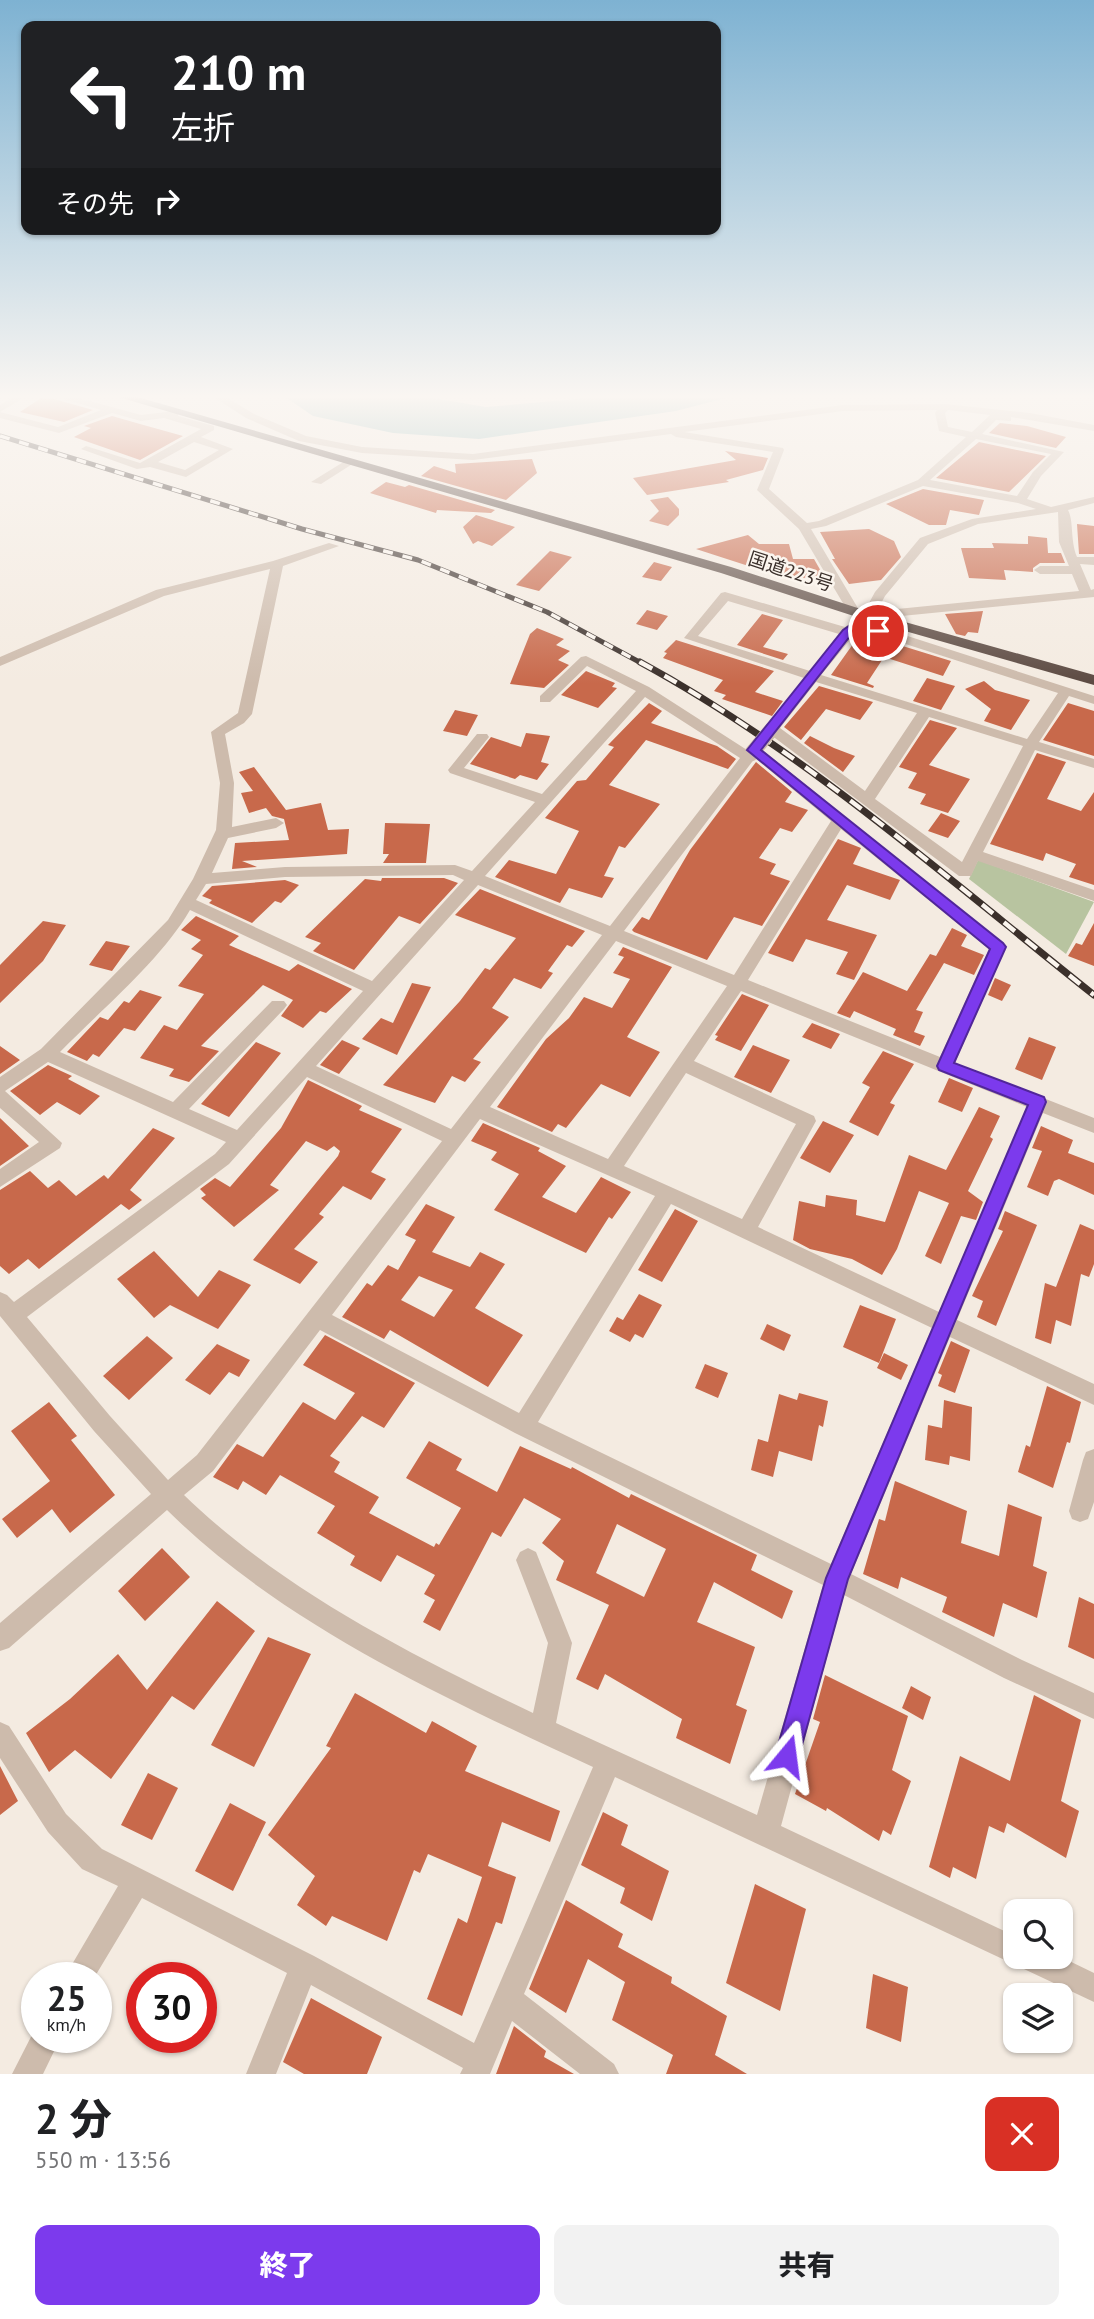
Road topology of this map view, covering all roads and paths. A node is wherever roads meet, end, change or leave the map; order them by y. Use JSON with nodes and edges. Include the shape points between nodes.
{"nodes":[{"id":1,"x":448,"y":491,"type":"edge"},
{"id":2,"x":763,"y":491,"type":"edge"},
{"id":3,"x":899,"y":491,"type":"edge"},
{"id":4,"x":972,"y":491,"type":"edge"},
{"id":5,"x":1026,"y":491,"type":"edge"},
{"id":6,"x":1020,"y":500,"type":"junction"},
{"id":7,"x":1094,"y":500,"type":"edge"},
{"id":8,"x":1056,"y":510,"type":"junction"},
{"id":9,"x":804,"y":527,"type":"junction"},
{"id":10,"x":333,"y":546,"type":"dead end"},
{"id":11,"x":1094,"y":561,"type":"edge"},
{"id":12,"x":277,"y":564,"type":"junction"},
{"id":13,"x":1074,"y":565,"type":"junction"},
{"id":14,"x":1040,"y":570,"type":"dead end"},
{"id":15,"x":1091,"y":593,"type":"edge"},
{"id":16,"x":856,"y":621,"type":"junction"},
{"id":17,"x":0,"y":662,"type":"edge"},
{"id":18,"x":815,"y":676,"type":"junction"},
{"id":19,"x":1094,"y":680,"type":"edge"},
{"id":20,"x":644,"y":690,"type":"junction"},
{"id":21,"x":1066,"y":691,"type":"junction"},
{"id":22,"x":545,"y":699,"type":"dead end"},
{"id":23,"x":1094,"y":700,"type":"edge"},
{"id":24,"x":925,"y":712,"type":"junction"},
{"id":25,"x":772,"y":729,"type":"junction"},
{"id":26,"x":482,"y":737,"type":"dead end"},
{"id":27,"x":1032,"y":743,"type":"junction"},
{"id":28,"x":751,"y":754,"type":"junction"},
{"id":29,"x":1094,"y":764,"type":"edge"},
{"id":30,"x":545,"y":800,"type":"junction"},
{"id":31,"x":867,"y":800,"type":"junction"},
{"id":32,"x":839,"y":820,"type":"junction"},
{"id":33,"x":276,"y":823,"type":"dead end"},
{"id":34,"x":223,"y":834,"type":"junction"},
{"id":35,"x":974,"y":854,"type":"junction"},
{"id":36,"x":476,"y":878,"type":"junction"},
{"id":37,"x":201,"y":879,"type":"junction"},
{"id":38,"x":1094,"y":896,"type":"edge"},
{"id":39,"x":189,"y":903,"type":"junction"},
{"id":40,"x":613,"y":933,"type":"junction"},
{"id":41,"x":738,"y":982,"type":"junction"},
{"id":42,"x":375,"y":989,"type":"junction"},
{"id":43,"x":278,"y":1005,"type":"dead end"},
{"id":44,"x":47,"y":1054,"type":"junction"},
{"id":45,"x":682,"y":1064,"type":"junction"},
{"id":46,"x":945,"y":1066,"type":"junction"},
{"id":47,"x":304,"y":1068,"type":"junction"},
{"id":48,"x":0,"y":1086,"type":"edge"},
{"id":49,"x":0,"y":1097,"type":"edge"},
{"id":50,"x":1038,"y":1102,"type":"junction"},
{"id":51,"x":478,"y":1110,"type":"junction"},
{"id":52,"x":176,"y":1111,"type":"junction"},
{"id":53,"x":1094,"y":1126,"type":"edge"},
{"id":54,"x":238,"y":1139,"type":"junction"},
{"id":55,"x":455,"y":1139,"type":"junction"},
{"id":56,"x":612,"y":1169,"type":"junction"},
{"id":57,"x":0,"y":1180,"type":"edge"},
{"id":58,"x":667,"y":1193,"type":"junction"},
{"id":59,"x":746,"y":1230,"type":"junction"},
{"id":60,"x":6,"y":1308,"type":"edge"},
{"id":61,"x":318,"y":1318,"type":"junction"},
{"id":62,"x":945,"y":1322,"type":"junction"},
{"id":63,"x":1094,"y":1395,"type":"edge"},
{"id":64,"x":523,"y":1426,"type":"junction"},
{"id":65,"x":1094,"y":1460,"type":"edge"},
{"id":66,"x":169,"y":1497,"type":"junction"},
{"id":67,"x":1080,"y":1511,"type":"dead end"},
{"id":68,"x":528,"y":1560,"type":"dead end"},
{"id":69,"x":837,"y":1578,"type":"junction"},
{"id":70,"x":0,"y":1639,"type":"edge"},
{"id":71,"x":1094,"y":1706,"type":"edge"},
{"id":72,"x":542,"y":1729,"type":"junction"},
{"id":73,"x":0,"y":1735,"type":"edge"},
{"id":74,"x":608,"y":1761,"type":"junction"},
{"id":75,"x":766,"y":1832,"type":"junction"},
{"id":76,"x":137,"y":1881,"type":"junction"},
{"id":77,"x":1003,"y":1945,"type":"edge"},
{"id":78,"x":88,"y":1962,"type":"edge"},
{"id":79,"x":304,"y":1966,"type":"junction"},
{"id":80,"x":1054,"y":1969,"type":"edge"},
{"id":81,"x":1094,"y":1988,"type":"edge"},
{"id":82,"x":507,"y":1999,"type":"junction"},
{"id":83,"x":38,"y":2053,"type":"edge"},
{"id":84,"x":477,"y":2068,"type":"edge"},
{"id":85,"x":27,"y":2074,"type":"edge"},
{"id":86,"x":261,"y":2074,"type":"edge"},
{"id":87,"x":604,"y":2074,"type":"edge"}],
"edges":[{"from":1,"to":16,"type":"highway","name":"国道223号","via":[[726,570]]},
{"from":2,"to":9,"type":"street"},
{"from":3,"to":9,"type":"street"},
{"from":4,"to":6,"type":"street"},
{"from":5,"to":6,"type":"street"},
{"from":6,"to":8,"type":"street"},
{"from":7,"to":8,"type":"street"},
{"from":8,"to":13,"type":"street","via":[[1065,514],[1065,542]]},
{"from":8,"to":16,"type":"street","via":[[976,521],[924,541]]},
{"from":9,"to":16,"type":"street"},
{"from":10,"to":12,"type":"street"},
{"from":11,"to":13,"type":"street"},
{"from":12,"to":17,"type":"street","via":[[154,595]]},
{"from":12,"to":34,"type":"street","via":[[244,714],[218,732],[227,783]]},
{"from":13,"to":14,"type":"street"},
{"from":13,"to":15,"type":"street"},
{"from":15,"to":16,"type":"street"},
{"from":16,"to":18,"type":"street"},
{"from":16,"to":18,"type":"street","via":[[726,596],[690,638]]},
{"from":16,"to":19,"type":"highway","name":"国道223号"},
{"from":16,"to":21,"type":"street"},
{"from":18,"to":24,"type":"street"},
{"from":18,"to":25,"type":"street"},
{"from":20,"to":22,"type":"street","via":[[586,660]]},
{"from":20,"to":28,"type":"street"},
{"from":20,"to":30,"type":"street"},
{"from":21,"to":23,"type":"street"},
{"from":21,"to":27,"type":"street"},
{"from":24,"to":27,"type":"street"},
{"from":24,"to":31,"type":"street"},
{"from":25,"to":28,"type":"street","bridge":true},
{"from":25,"to":31,"type":"street"},
{"from":26,"to":30,"type":"street","via":[[455,770]]},
{"from":27,"to":29,"type":"street"},
{"from":27,"to":35,"type":"street"},
{"from":28,"to":32,"type":"street"},
{"from":28,"to":40,"type":"street"},
{"from":30,"to":36,"type":"street"},
{"from":31,"to":35,"type":"street","via":[[965,872]]},
{"from":32,"to":41,"type":"street"},
{"from":32,"to":46,"type":"street","via":[[998,947]]},
{"from":33,"to":34,"type":"street"},
{"from":34,"to":37,"type":"street"},
{"from":35,"to":38,"type":"street"},
{"from":36,"to":37,"type":"street","via":[[455,870],[285,872]]},
{"from":36,"to":40,"type":"street"},
{"from":36,"to":42,"type":"street"},
{"from":37,"to":39,"type":"street"},
{"from":39,"to":42,"type":"street"},
{"from":39,"to":44,"type":"street","via":[[151,949]]},
{"from":40,"to":41,"type":"street"},
{"from":40,"to":51,"type":"street"},
{"from":41,"to":45,"type":"street"},
{"from":41,"to":46,"type":"street"},
{"from":42,"to":47,"type":"street"},
{"from":43,"to":52,"type":"street"},
{"from":44,"to":48,"type":"street"},
{"from":44,"to":52,"type":"street"},
{"from":45,"to":56,"type":"street"},
{"from":45,"to":59,"type":"street","via":[[807,1121]]},
{"from":46,"to":50,"type":"street"},
{"from":47,"to":54,"type":"street"},
{"from":47,"to":55,"type":"street"},
{"from":49,"to":57,"type":"street","via":[[53,1143]]},
{"from":50,"to":53,"type":"street"},
{"from":50,"to":62,"type":"street"},
{"from":51,"to":55,"type":"street"},
{"from":51,"to":56,"type":"street"},
{"from":52,"to":54,"type":"street"},
{"from":54,"to":60,"type":"street","via":[[222,1158]]},
{"from":55,"to":61,"type":"street"},
{"from":56,"to":58,"type":"street"},
{"from":58,"to":59,"type":"street"},
{"from":58,"to":64,"type":"street"},
{"from":59,"to":62,"type":"street"},
{"from":60,"to":66,"type":"street","via":[[58,1374]]},
{"from":61,"to":64,"type":"street"},
{"from":61,"to":66,"type":"street","via":[[205,1463]]},
{"from":62,"to":63,"type":"street"},
{"from":62,"to":69,"type":"street"},
{"from":64,"to":69,"type":"street"},
{"from":65,"to":67,"type":"street"},
{"from":66,"to":70,"type":"street"},
{"from":66,"to":72,"type":"street","via":[[260,1572],[383,1652]]},
{"from":68,"to":72,"type":"street","via":[[560,1643]]},
{"from":69,"to":71,"type":"street","via":[[1013,1670]]},
{"from":69,"to":75,"type":"street"},
{"from":72,"to":74,"type":"street"},
{"from":73,"to":76,"type":"street","via":[[57,1823],[92,1860]]},
{"from":74,"to":75,"type":"street"},
{"from":74,"to":82,"type":"street"},
{"from":75,"to":77,"type":"street"},
{"from":76,"to":78,"type":"street"},
{"from":76,"to":79,"type":"street"},
{"from":79,"to":84,"type":"street"},
{"from":79,"to":86,"type":"street"},
{"from":80,"to":81,"type":"street"},
{"from":82,"to":84,"type":"street"},
{"from":82,"to":87,"type":"street"},
{"from":83,"to":85,"type":"street"}]}
